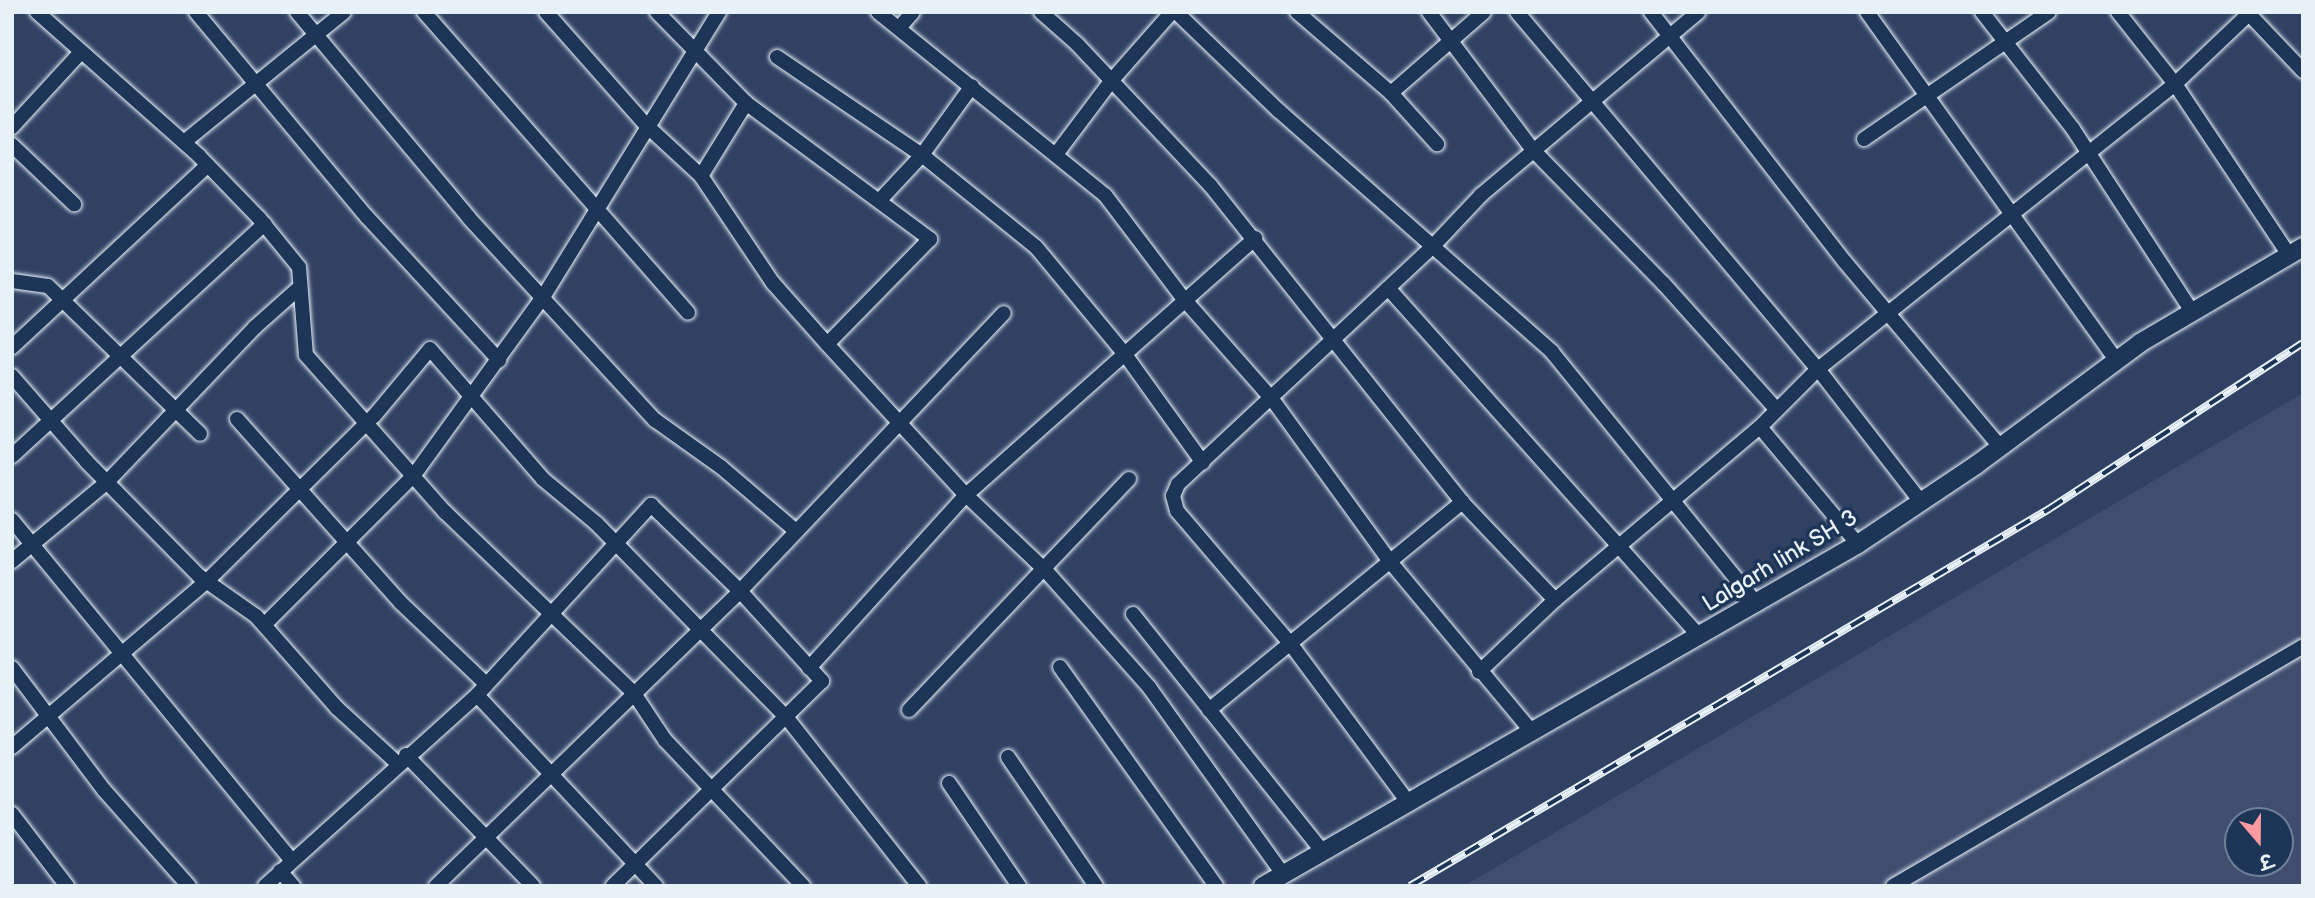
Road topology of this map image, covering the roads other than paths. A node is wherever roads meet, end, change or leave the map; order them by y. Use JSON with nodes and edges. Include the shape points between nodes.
{"nodes":[{"id":1,"x":37,"y":12,"type":"edge"},
{"id":2,"x":196,"y":12,"type":"edge"},
{"id":3,"x":298,"y":12,"type":"edge"},
{"id":4,"x":344,"y":12,"type":"edge"},
{"id":5,"x":424,"y":12,"type":"edge"},
{"id":6,"x":546,"y":12,"type":"edge"},
{"id":7,"x":657,"y":12,"type":"edge"},
{"id":8,"x":719,"y":12,"type":"edge"},
{"id":9,"x":878,"y":12,"type":"edge"},
{"id":10,"x":913,"y":12,"type":"edge"},
{"id":11,"x":1041,"y":12,"type":"edge"},
{"id":12,"x":1174,"y":12,"type":"edge"},
{"id":13,"x":1297,"y":12,"type":"edge"},
{"id":14,"x":1429,"y":12,"type":"edge"},
{"id":15,"x":1484,"y":12,"type":"edge"},
{"id":16,"x":1517,"y":12,"type":"edge"},
{"id":17,"x":1651,"y":12,"type":"edge"},
{"id":18,"x":1698,"y":12,"type":"edge"},
{"id":19,"x":1867,"y":12,"type":"edge"},
{"id":20,"x":1982,"y":12,"type":"edge"},
{"id":21,"x":2049,"y":12,"type":"edge"},
{"id":22,"x":2118,"y":12,"type":"edge"},
{"id":23,"x":2245,"y":15,"type":"edge"},
{"id":24,"x":898,"y":28,"type":"junction"},
{"id":25,"x":317,"y":35,"type":"junction"},
{"id":26,"x":1669,"y":36,"type":"junction"},
{"id":27,"x":1452,"y":40,"type":"junction"},
{"id":28,"x":2004,"y":44,"type":"junction"},
{"id":29,"x":81,"y":52,"type":"junction"},
{"id":30,"x":693,"y":53,"type":"junction"},
{"id":31,"x":777,"y":57,"type":"dead end"},
{"id":32,"x":2303,"y":71,"type":"edge"},
{"id":33,"x":1112,"y":80,"type":"junction"},
{"id":34,"x":258,"y":83,"type":"junction"},
{"id":35,"x":2175,"y":84,"type":"junction"},
{"id":36,"x":972,"y":86,"type":"junction"},
{"id":37,"x":1391,"y":93,"type":"junction"},
{"id":38,"x":1926,"y":95,"type":"junction"},
{"id":39,"x":1591,"y":101,"type":"junction"},
{"id":40,"x":746,"y":103,"type":"junction"},
{"id":41,"x":646,"y":125,"type":"junction"},
{"id":42,"x":12,"y":127,"type":"edge"},
{"id":43,"x":1864,"y":139,"type":"dead end"},
{"id":44,"x":184,"y":142,"type":"junction"},
{"id":45,"x":1437,"y":144,"type":"dead end"},
{"id":46,"x":12,"y":145,"type":"edge"},
{"id":47,"x":1533,"y":150,"type":"junction"},
{"id":48,"x":2087,"y":151,"type":"junction"},
{"id":49,"x":1057,"y":153,"type":"junction"},
{"id":50,"x":922,"y":155,"type":"junction"},
{"id":51,"x":208,"y":165,"type":"junction"},
{"id":52,"x":701,"y":176,"type":"junction"},
{"id":53,"x":880,"y":200,"type":"junction"},
{"id":54,"x":74,"y":204,"type":"dead end"},
{"id":55,"x":599,"y":210,"type":"junction"},
{"id":56,"x":2011,"y":214,"type":"junction"},
{"id":57,"x":264,"y":224,"type":"junction"},
{"id":58,"x":1255,"y":238,"type":"junction"},
{"id":59,"x":1433,"y":246,"type":"junction"},
{"id":60,"x":2296,"y":251,"type":"edge"},
{"id":61,"x":12,"y":281,"type":"edge"},
{"id":62,"x":300,"y":287,"type":"junction"},
{"id":63,"x":1388,"y":288,"type":"junction"},
{"id":64,"x":543,"y":297,"type":"junction"},
{"id":65,"x":1183,"y":298,"type":"junction"},
{"id":66,"x":64,"y":302,"type":"junction"},
{"id":67,"x":688,"y":313,"type":"dead end"},
{"id":68,"x":1004,"y":313,"type":"dead end"},
{"id":69,"x":2193,"y":313,"type":"junction"},
{"id":70,"x":1889,"y":314,"type":"junction"},
{"id":71,"x":1331,"y":342,"type":"junction"},
{"id":72,"x":827,"y":344,"type":"junction"},
{"id":73,"x":12,"y":347,"type":"edge"},
{"id":74,"x":1125,"y":353,"type":"junction"},
{"id":75,"x":122,"y":357,"type":"junction"},
{"id":76,"x":499,"y":360,"type":"junction"},
{"id":77,"x":2117,"y":360,"type":"junction"},
{"id":78,"x":1818,"y":369,"type":"junction"},
{"id":79,"x":12,"y":376,"type":"edge"},
{"id":80,"x":471,"y":392,"type":"junction"},
{"id":81,"x":1272,"y":400,"type":"junction"},
{"id":82,"x":1776,"y":409,"type":"junction"},
{"id":83,"x":175,"y":410,"type":"junction"},
{"id":84,"x":237,"y":419,"type":"dead end"},
{"id":85,"x":53,"y":421,"type":"junction"},
{"id":86,"x":367,"y":423,"type":"junction"},
{"id":87,"x":900,"y":424,"type":"junction"},
{"id":88,"x":1760,"y":427,"type":"junction"},
{"id":89,"x":200,"y":434,"type":"dead end"},
{"id":90,"x":2000,"y":447,"type":"junction"},
{"id":91,"x":12,"y":456,"type":"edge"},
{"id":92,"x":1203,"y":463,"type":"junction"},
{"id":93,"x":414,"y":475,"type":"junction"},
{"id":94,"x":1129,"y":479,"type":"dead end"},
{"id":95,"x":107,"y":482,"type":"junction"},
{"id":96,"x":301,"y":491,"type":"junction"},
{"id":97,"x":966,"y":495,"type":"junction"},
{"id":98,"x":1462,"y":502,"type":"junction"},
{"id":99,"x":1676,"y":502,"type":"junction"},
{"id":100,"x":1920,"y":502,"type":"junction"},
{"id":101,"x":12,"y":520,"type":"edge"},
{"id":102,"x":796,"y":531,"type":"junction"},
{"id":103,"x":348,"y":543,"type":"junction"},
{"id":104,"x":1858,"y":544,"type":"junction"},
{"id":105,"x":32,"y":545,"type":"junction"},
{"id":106,"x":618,"y":545,"type":"junction"},
{"id":107,"x":1619,"y":548,"type":"junction"},
{"id":108,"x":12,"y":561,"type":"edge"},
{"id":109,"x":1392,"y":564,"type":"junction"},
{"id":110,"x":1046,"y":571,"type":"junction"},
{"id":111,"x":208,"y":580,"type":"junction"},
{"id":112,"x":740,"y":591,"type":"junction"},
{"id":113,"x":1555,"y":600,"type":"junction"},
{"id":114,"x":1757,"y":604,"type":"junction"},
{"id":115,"x":552,"y":614,"type":"junction"},
{"id":116,"x":1133,"y":614,"type":"dead end"},
{"id":117,"x":264,"y":625,"type":"junction"},
{"id":118,"x":703,"y":628,"type":"junction"},
{"id":119,"x":1700,"y":637,"type":"junction"},
{"id":120,"x":1289,"y":642,"type":"junction"},
{"id":121,"x":2303,"y":646,"type":"edge"},
{"id":122,"x":121,"y":655,"type":"junction"},
{"id":123,"x":1060,"y":667,"type":"dead end"},
{"id":124,"x":12,"y":668,"type":"edge"},
{"id":125,"x":809,"y":668,"type":"junction"},
{"id":126,"x":1479,"y":672,"type":"junction"},
{"id":127,"x":482,"y":690,"type":"junction"},
{"id":128,"x":633,"y":692,"type":"junction"},
{"id":129,"x":909,"y":710,"type":"dead end"},
{"id":130,"x":1209,"y":710,"type":"junction"},
{"id":131,"x":50,"y":715,"type":"junction"},
{"id":132,"x":787,"y":718,"type":"junction"},
{"id":133,"x":1531,"y":731,"type":"junction"},
{"id":134,"x":12,"y":747,"type":"edge"},
{"id":135,"x":1008,"y":757,"type":"dead end"},
{"id":136,"x":402,"y":759,"type":"junction"},
{"id":137,"x":553,"y":775,"type":"junction"},
{"id":138,"x":949,"y":783,"type":"dead end"},
{"id":139,"x":713,"y":791,"type":"junction"},
{"id":140,"x":1408,"y":802,"type":"junction"},
{"id":141,"x":12,"y":814,"type":"edge"},
{"id":142,"x":489,"y":837,"type":"junction"},
{"id":143,"x":1322,"y":851,"type":"junction"},
{"id":144,"x":292,"y":861,"type":"junction"},
{"id":145,"x":637,"y":864,"type":"junction"},
{"id":146,"x":280,"y":872,"type":"junction"},
{"id":147,"x":1283,"y":874,"type":"junction"},
{"id":148,"x":444,"y":883,"type":"edge"},
{"id":149,"x":67,"y":886,"type":"edge"},
{"id":150,"x":189,"y":886,"type":"edge"},
{"id":151,"x":265,"y":886,"type":"edge"},
{"id":152,"x":293,"y":886,"type":"edge"},
{"id":153,"x":533,"y":886,"type":"edge"},
{"id":154,"x":613,"y":886,"type":"edge"},
{"id":155,"x":656,"y":886,"type":"edge"},
{"id":156,"x":803,"y":886,"type":"edge"},
{"id":157,"x":919,"y":886,"type":"edge"},
{"id":158,"x":1018,"y":886,"type":"edge"},
{"id":159,"x":1096,"y":886,"type":"edge"},
{"id":160,"x":1216,"y":886,"type":"edge"},
{"id":161,"x":1264,"y":886,"type":"edge"},
{"id":162,"x":1893,"y":886,"type":"edge"}],
"edges":[{"from":1,"to":29,"type":"street"},
{"from":2,"to":34,"type":"street"},
{"from":3,"to":25,"type":"street"},
{"from":4,"to":25,"type":"street"},
{"from":5,"to":55,"type":"street"},
{"from":6,"to":41,"type":"street"},
{"from":7,"to":30,"type":"street"},
{"from":8,"to":30,"type":"street"},
{"from":9,"to":24,"type":"street"},
{"from":10,"to":24,"type":"street"},
{"from":11,"to":33,"type":"street"},
{"from":12,"to":33,"type":"street"},
{"from":12,"to":59,"type":"street"},
{"from":13,"to":37,"type":"street"},
{"from":14,"to":27,"type":"street"},
{"from":15,"to":27,"type":"street"},
{"from":16,"to":39,"type":"street"},
{"from":17,"to":26,"type":"street"},
{"from":18,"to":26,"type":"street"},
{"from":19,"to":38,"type":"street"},
{"from":20,"to":28,"type":"street"},
{"from":21,"to":28,"type":"street"},
{"from":22,"to":35,"type":"street"},
{"from":23,"to":32,"type":"street"},
{"from":23,"to":35,"type":"street"},
{"from":24,"to":36,"type":"street"},
{"from":25,"to":34,"type":"street"},
{"from":25,"to":64,"type":"street","via":[[469,218]]},
{"from":26,"to":39,"type":"street"},
{"from":26,"to":70,"type":"street"},
{"from":27,"to":37,"type":"street"},
{"from":27,"to":47,"type":"street"},
{"from":28,"to":38,"type":"street"},
{"from":28,"to":48,"type":"street"},
{"from":29,"to":42,"type":"street"},
{"from":29,"to":44,"type":"street"},
{"from":30,"to":40,"type":"street"},
{"from":30,"to":41,"type":"street"},
{"from":31,"to":50,"type":"street"},
{"from":33,"to":49,"type":"street"},
{"from":33,"to":58,"type":"street"},
{"from":34,"to":44,"type":"street"},
{"from":34,"to":76,"type":"street","via":[[367,217]]},
{"from":35,"to":48,"type":"street"},
{"from":35,"to":60,"type":"street"},
{"from":36,"to":49,"type":"street"},
{"from":36,"to":50,"type":"street"},
{"from":37,"to":45,"type":"street"},
{"from":38,"to":43,"type":"street"},
{"from":38,"to":56,"type":"street"},
{"from":39,"to":47,"type":"street"},
{"from":39,"to":78,"type":"street"},
{"from":40,"to":52,"type":"street"},
{"from":40,"to":53,"type":"street"},
{"from":41,"to":52,"type":"street"},
{"from":41,"to":55,"type":"street"},
{"from":44,"to":51,"type":"street"},
{"from":46,"to":54,"type":"street"},
{"from":47,"to":59,"type":"street","via":[[1481,194]]},
{"from":47,"to":82,"type":"street","via":[[1663,282]]},
{"from":48,"to":56,"type":"street"},
{"from":48,"to":69,"type":"street"},
{"from":49,"to":65,"type":"street","via":[[1105,195]]},
{"from":50,"to":53,"type":"street"},
{"from":50,"to":74,"type":"street","via":[[1036,247]]},
{"from":51,"to":57,"type":"street"},
{"from":51,"to":66,"type":"street"},
{"from":52,"to":72,"type":"street","via":[[773,283]]},
{"from":53,"to":72,"type":"street","via":[[930,239]]},
{"from":55,"to":64,"type":"street"},
{"from":55,"to":67,"type":"street"},
{"from":56,"to":70,"type":"street"},
{"from":56,"to":77,"type":"street"},
{"from":57,"to":62,"type":"street","via":[[299,267]]},
{"from":57,"to":75,"type":"street"},
{"from":58,"to":65,"type":"street"},
{"from":58,"to":71,"type":"street"},
{"from":59,"to":63,"type":"street"},
{"from":59,"to":99,"type":"street","via":[[1552,352]]},
{"from":60,"to":69,"type":"street","name":"Lalgarh link SH 3"},
{"from":61,"to":66,"type":"street","via":[[48,286]]},
{"from":62,"to":83,"type":"street"},
{"from":62,"to":86,"type":"street","via":[[306,355]]},
{"from":63,"to":71,"type":"street"},
{"from":63,"to":107,"type":"street"},
{"from":64,"to":76,"type":"street"},
{"from":64,"to":102,"type":"street","via":[[655,420],[721,467]]},
{"from":65,"to":74,"type":"street"},
{"from":65,"to":81,"type":"street"},
{"from":66,"to":73,"type":"street"},
{"from":66,"to":75,"type":"street"},
{"from":68,"to":87,"type":"street"},
{"from":69,"to":77,"type":"street","name":"Lalgarh link SH 3"},
{"from":70,"to":78,"type":"street"},
{"from":70,"to":90,"type":"street"},
{"from":71,"to":81,"type":"street"},
{"from":71,"to":98,"type":"street"},
{"from":72,"to":87,"type":"street"},
{"from":74,"to":92,"type":"street"},
{"from":74,"to":97,"type":"street"},
{"from":75,"to":83,"type":"street"},
{"from":75,"to":85,"type":"street"},
{"from":76,"to":80,"type":"street"},
{"from":77,"to":90,"type":"street","name":"Lalgarh link SH 3"},
{"from":78,"to":82,"type":"street"},
{"from":78,"to":100,"type":"street"},
{"from":79,"to":85,"type":"street"},
{"from":80,"to":86,"type":"street","via":[[430,349]]},
{"from":80,"to":93,"type":"street"},
{"from":80,"to":106,"type":"street","via":[[543,479]]},
{"from":81,"to":92,"type":"street"},
{"from":81,"to":109,"type":"street"},
{"from":82,"to":88,"type":"street"},
{"from":83,"to":89,"type":"street"},
{"from":83,"to":95,"type":"street"},
{"from":84,"to":96,"type":"street"},
{"from":85,"to":91,"type":"street"},
{"from":85,"to":95,"type":"street"},
{"from":86,"to":93,"type":"street"},
{"from":86,"to":96,"type":"street"},
{"from":87,"to":97,"type":"street"},
{"from":87,"to":102,"type":"street"},
{"from":88,"to":99,"type":"street"},
{"from":88,"to":104,"type":"street"},
{"from":90,"to":100,"type":"street","name":"Lalgarh link SH 3"},
{"from":92,"to":120,"type":"street","via":[[1178,484],[1173,496],[1177,511]]},
{"from":93,"to":103,"type":"street"},
{"from":93,"to":115,"type":"street","via":[[445,512]]},
{"from":94,"to":110,"type":"street"},
{"from":95,"to":105,"type":"street"},
{"from":95,"to":111,"type":"street"},
{"from":96,"to":103,"type":"street"},
{"from":96,"to":111,"type":"street"},
{"from":97,"to":110,"type":"street"},
{"from":97,"to":125,"type":"street"},
{"from":98,"to":109,"type":"street"},
{"from":98,"to":113,"type":"street"},
{"from":99,"to":107,"type":"street"},
{"from":99,"to":114,"type":"street"},
{"from":100,"to":104,"type":"street","name":"Lalgarh link SH 3"},
{"from":101,"to":105,"type":"street"},
{"from":102,"to":112,"type":"street"},
{"from":103,"to":117,"type":"street"},
{"from":103,"to":127,"type":"street"},
{"from":104,"to":114,"type":"street","name":"Lalgarh link SH 3"},
{"from":105,"to":108,"type":"street"},
{"from":105,"to":122,"type":"street"},
{"from":106,"to":112,"type":"street","via":[[651,505]]},
{"from":106,"to":115,"type":"street"},
{"from":106,"to":118,"type":"street"},
{"from":107,"to":113,"type":"street"},
{"from":107,"to":119,"type":"street"},
{"from":109,"to":120,"type":"street"},
{"from":109,"to":126,"type":"street"},
{"from":110,"to":129,"type":"street"},
{"from":110,"to":147,"type":"street","via":[[1149,687]]},
{"from":111,"to":117,"type":"street"},
{"from":111,"to":122,"type":"street"},
{"from":112,"to":118,"type":"street"},
{"from":112,"to":125,"type":"street"},
{"from":113,"to":126,"type":"street"},
{"from":114,"to":119,"type":"street","name":"Lalgarh link SH 3"},
{"from":115,"to":127,"type":"street"},
{"from":115,"to":128,"type":"street"},
{"from":116,"to":130,"type":"street"},
{"from":117,"to":136,"type":"street","via":[[337,708]]},
{"from":118,"to":128,"type":"street"},
{"from":118,"to":132,"type":"street"},
{"from":119,"to":133,"type":"street","name":"Lalgarh link SH 3"},
{"from":120,"to":130,"type":"street"},
{"from":120,"to":140,"type":"street"},
{"from":121,"to":162,"type":"street"},
{"from":122,"to":131,"type":"street"},
{"from":122,"to":144,"type":"street"},
{"from":123,"to":160,"type":"street"},
{"from":124,"to":131,"type":"street"},
{"from":125,"to":132,"type":"street","via":[[822,681]]},
{"from":126,"to":133,"type":"street"},
{"from":127,"to":136,"type":"street"},
{"from":127,"to":137,"type":"street"},
{"from":128,"to":137,"type":"street"},
{"from":128,"to":139,"type":"street","via":[[665,740]]},
{"from":130,"to":143,"type":"street"},
{"from":131,"to":134,"type":"street"},
{"from":131,"to":150,"type":"street","via":[[104,790]]},
{"from":132,"to":139,"type":"street"},
{"from":132,"to":157,"type":"street"},
{"from":133,"to":140,"type":"street","name":"Lalgarh link SH 3"},
{"from":135,"to":159,"type":"street"},
{"from":136,"to":142,"type":"street"},
{"from":136,"to":144,"type":"street"},
{"from":137,"to":142,"type":"street"},
{"from":137,"to":145,"type":"street"},
{"from":138,"to":158,"type":"street"},
{"from":139,"to":145,"type":"street"},
{"from":139,"to":156,"type":"street"},
{"from":140,"to":143,"type":"street","name":"Lalgarh link SH 3"},
{"from":141,"to":149,"type":"street"},
{"from":142,"to":148,"type":"street"},
{"from":142,"to":153,"type":"street"},
{"from":143,"to":147,"type":"street","name":"Lalgarh link SH 3"},
{"from":144,"to":146,"type":"street"},
{"from":145,"to":154,"type":"street"},
{"from":145,"to":155,"type":"street"},
{"from":146,"to":151,"type":"street"},
{"from":146,"to":152,"type":"street"},
{"from":147,"to":161,"type":"street","name":"Lalgarh link SH 3"}]}
